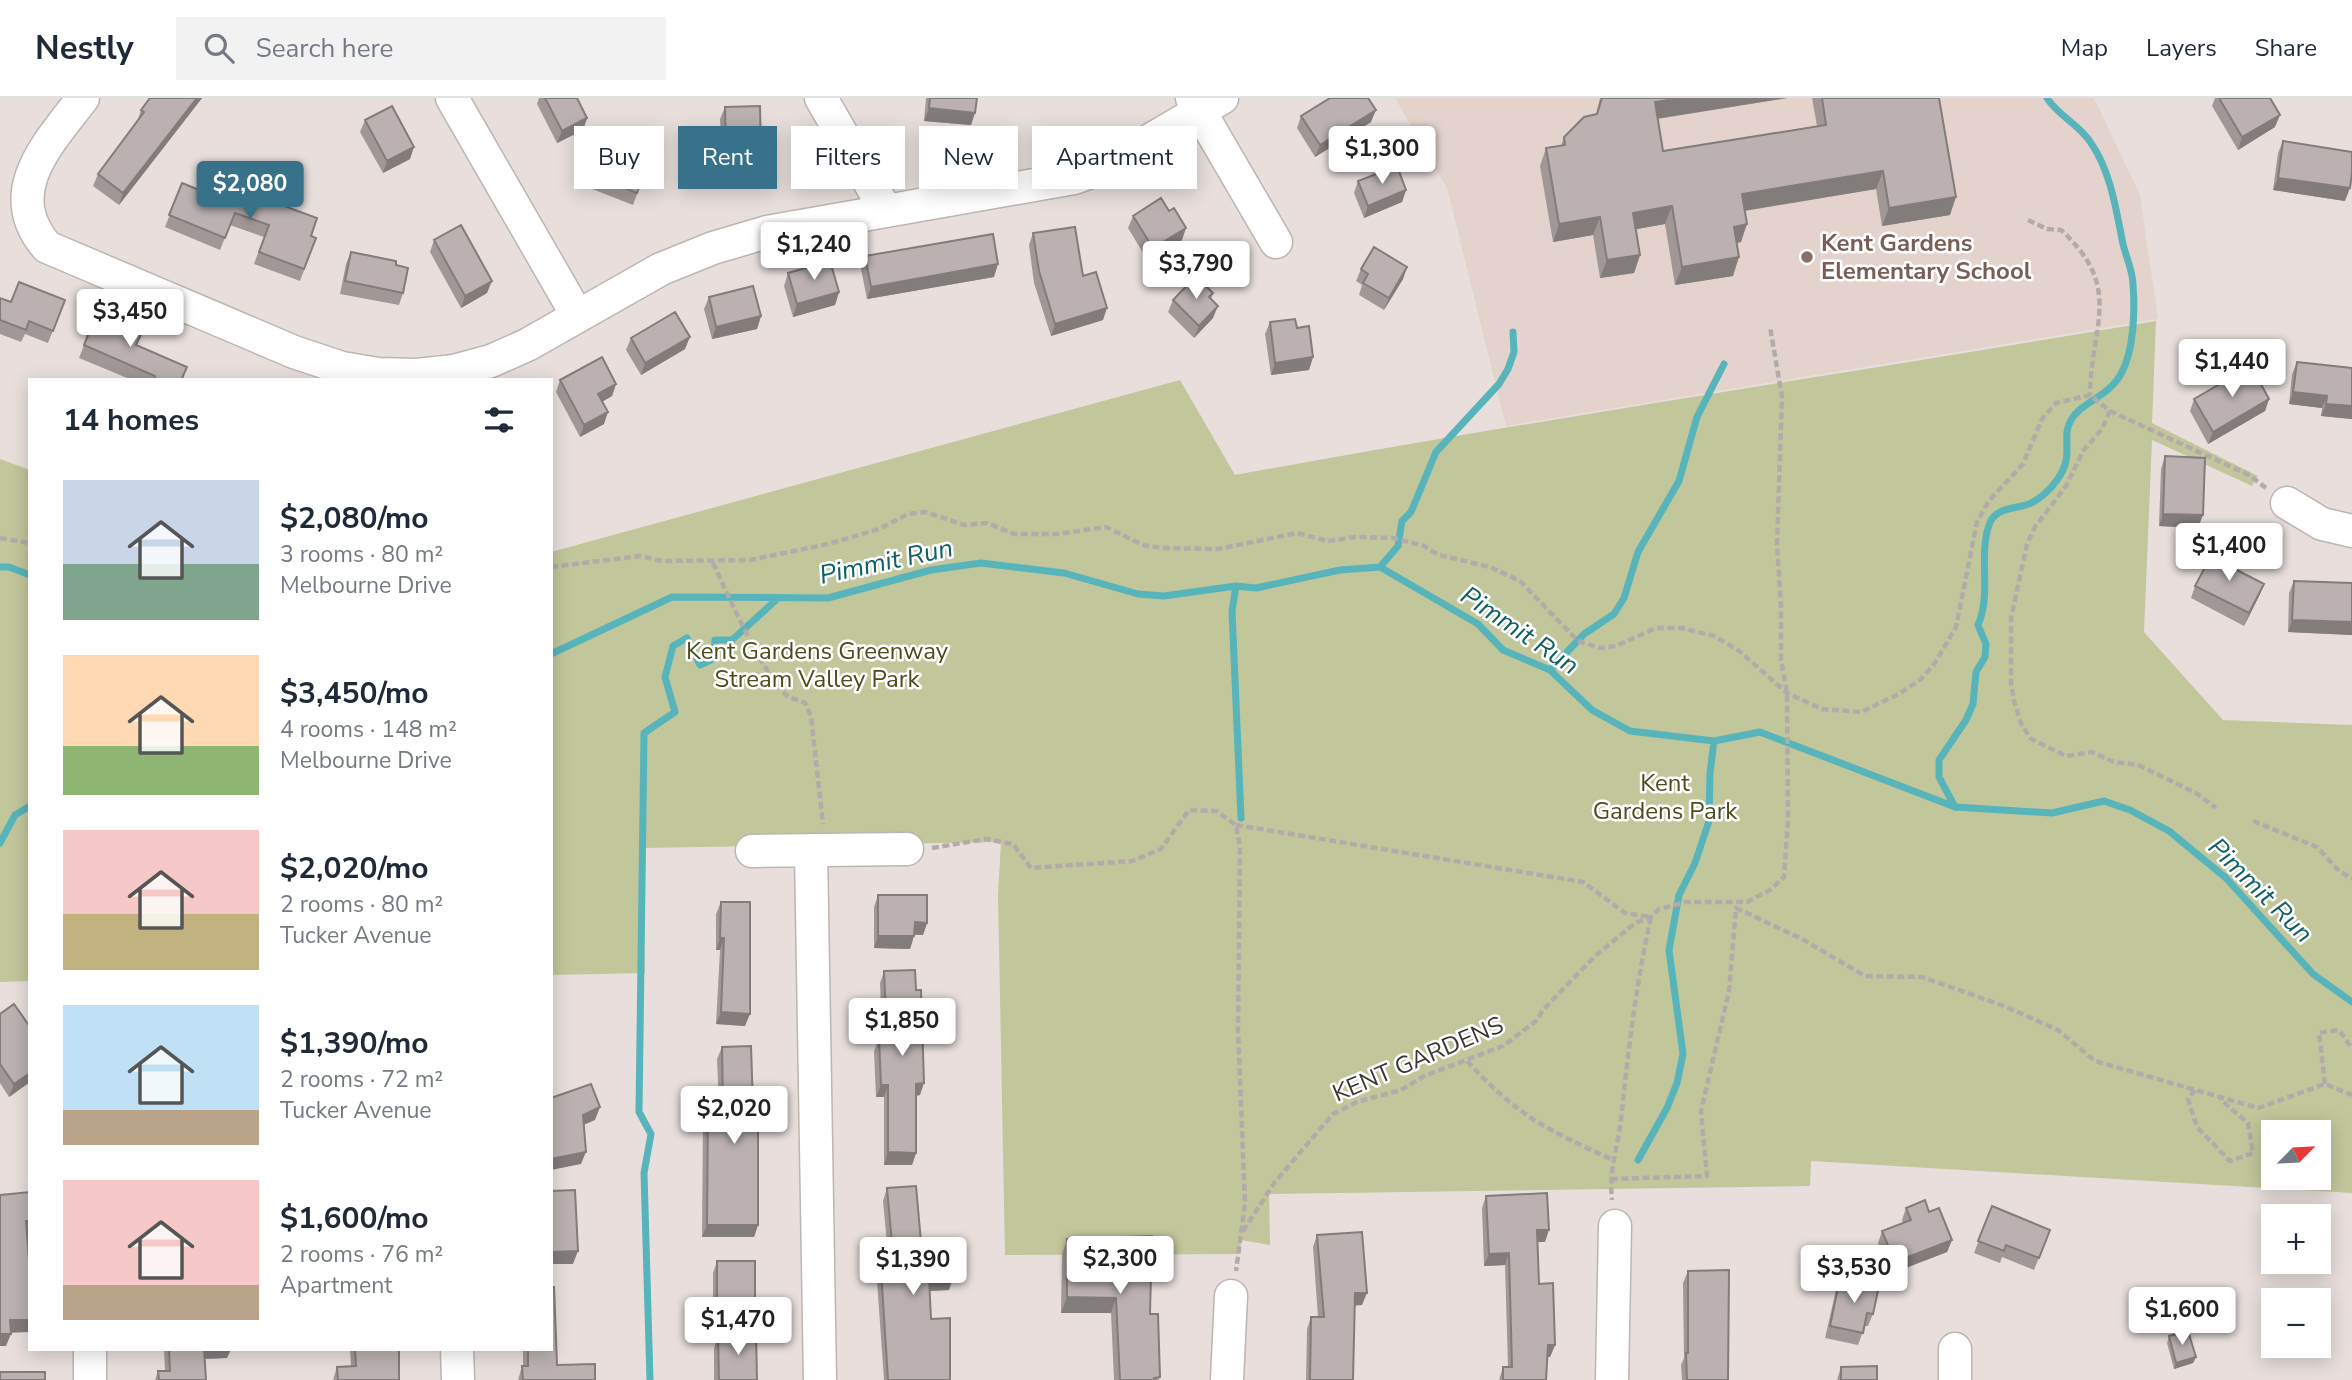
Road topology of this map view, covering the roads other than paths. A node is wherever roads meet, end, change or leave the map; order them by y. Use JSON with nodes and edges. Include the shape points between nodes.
{"nodes":[{"id":1,"x":83,"y":98,"type":"edge"},
{"id":2,"x":452,"y":98,"type":"edge"},
{"id":3,"x":821,"y":98,"type":"edge"},
{"id":4,"x":1204,"y":102,"type":"edge"},
{"id":5,"x":11,"y":202,"type":"edge"},
{"id":6,"x":887,"y":211,"type":"junction"},
{"id":7,"x":1276,"y":242,"type":"dead end"},
{"id":8,"x":577,"y":315,"type":"junction"},
{"id":9,"x":2287,"y":503,"type":"road end"},
{"id":10,"x":2352,"y":531,"type":"edge"},
{"id":11,"x":907,"y":849,"type":"road end"},
{"id":12,"x":818,"y":850,"type":"junction"},
{"id":13,"x":752,"y":851,"type":"dead end"},
{"id":14,"x":1615,"y":1226,"type":"road end"},
{"id":15,"x":1231,"y":1296,"type":"road end"},
{"id":16,"x":1955,"y":1349,"type":"dead end"},
{"id":17,"x":90,"y":1351,"type":"edge"},
{"id":18,"x":457,"y":1351,"type":"edge"},
{"id":19,"x":90,"y":1380,"type":"edge"},
{"id":20,"x":458,"y":1380,"type":"edge"},
{"id":21,"x":820,"y":1380,"type":"edge"},
{"id":22,"x":1227,"y":1380,"type":"edge"},
{"id":23,"x":1612,"y":1380,"type":"edge"},
{"id":24,"x":1955,"y":1380,"type":"edge"}],
"edges":[{"from":1,"to":5,"type":"street","via":[[32,165]]},
{"from":2,"to":8,"type":"street"},
{"from":3,"to":6,"type":"street"},
{"from":4,"to":6,"type":"street","via":[[1104,166],[1074,178]]},
{"from":4,"to":7,"type":"street"},
{"from":5,"to":8,"type":"street","via":[[34,235],[60,254],[342,368],[379,374],[453,371],[527,345]]},
{"from":6,"to":8,"type":"street","via":[[767,232],[713,248],[661,269]]},
{"from":9,"to":10,"type":"street","via":[[2322,524]]},
{"from":11,"to":12,"type":"street"},
{"from":12,"to":13,"type":"street"},
{"from":12,"to":21,"type":"street"},
{"from":14,"to":23,"type":"street"},
{"from":15,"to":22,"type":"street"},
{"from":16,"to":24,"type":"street"},
{"from":17,"to":19,"type":"street"},
{"from":18,"to":20,"type":"street"}]}
